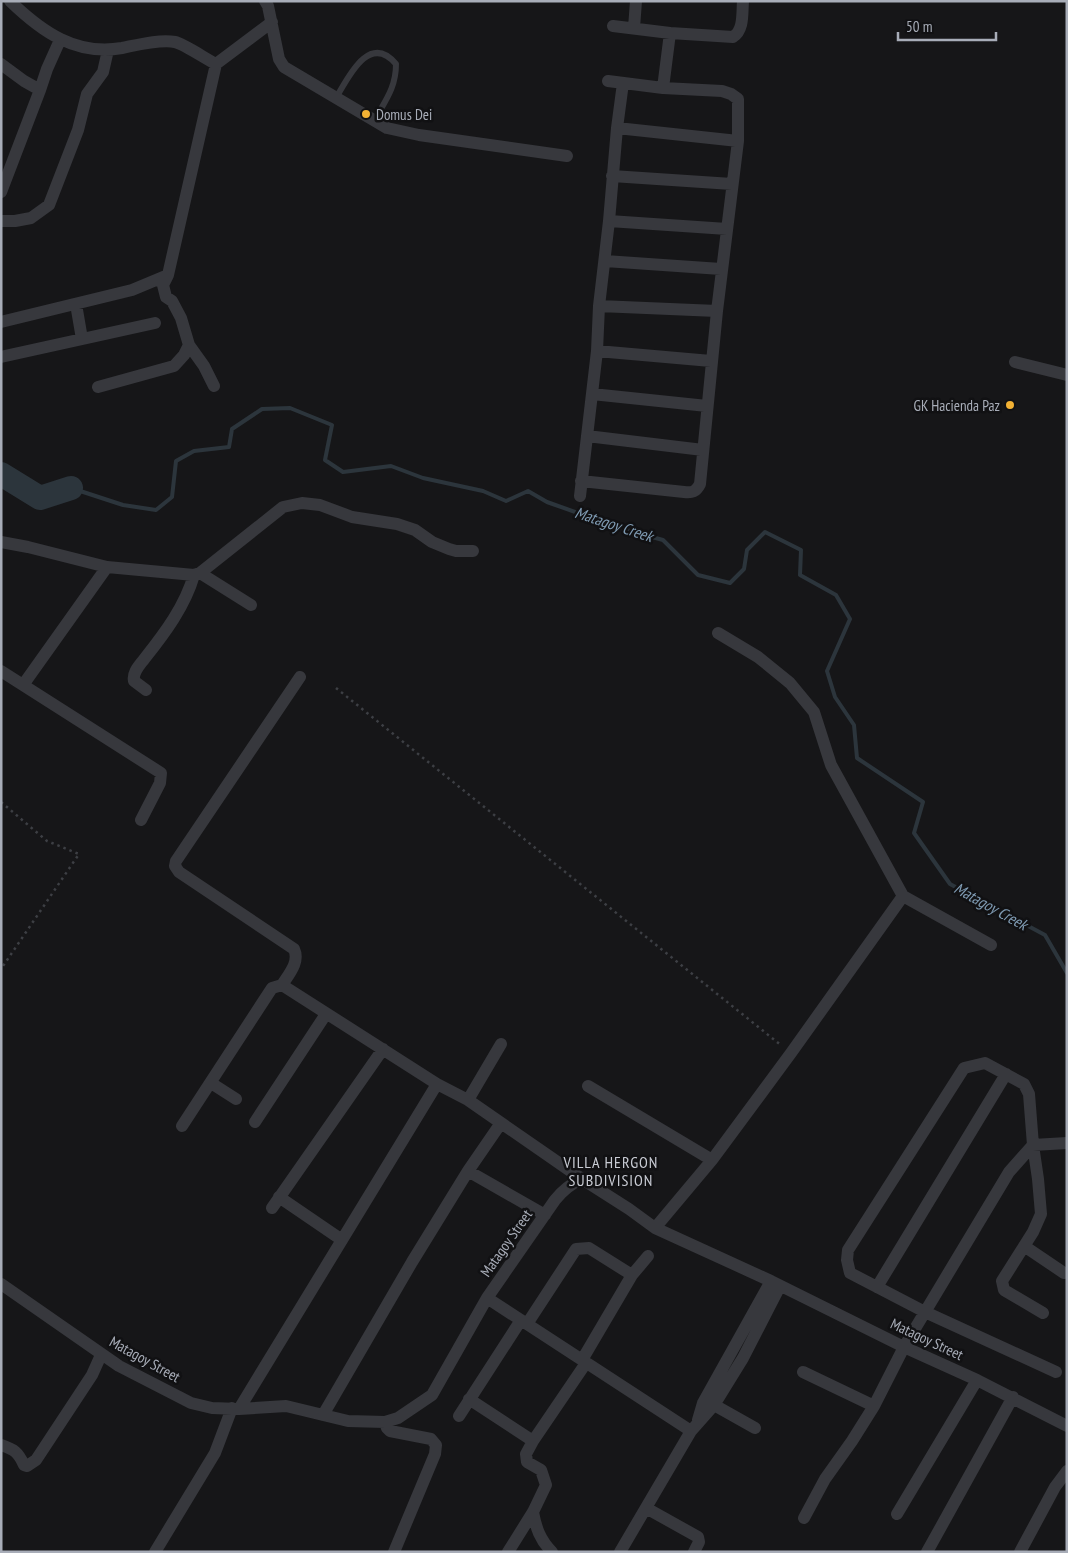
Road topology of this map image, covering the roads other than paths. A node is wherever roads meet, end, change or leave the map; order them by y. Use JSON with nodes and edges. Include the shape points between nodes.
{"nodes":[{"id":1,"x":10,"y":1,"type":"edge"},
{"id":2,"x":636,"y":1,"type":"edge"},
{"id":3,"x":743,"y":1,"type":"edge"},
{"id":4,"x":267,"y":4,"type":"edge"},
{"id":5,"x":272,"y":22,"type":"junction"},
{"id":6,"x":613,"y":26,"type":"dead end"},
{"id":7,"x":634,"y":28,"type":"junction"},
{"id":8,"x":670,"y":33,"type":"junction"},
{"id":9,"x":60,"y":40,"type":"junction"},
{"id":10,"x":108,"y":50,"type":"junction"},
{"id":11,"x":1,"y":64,"type":"edge"},
{"id":12,"x":216,"y":64,"type":"junction"},
{"id":13,"x":608,"y":81,"type":"dead end"},
{"id":14,"x":623,"y":83,"type":"junction"},
{"id":15,"x":663,"y":88,"type":"junction"},
{"id":16,"x":40,"y":90,"type":"junction"},
{"id":17,"x":336,"y":98,"type":"junction"},
{"id":18,"x":374,"y":120,"type":"junction"},
{"id":19,"x":617,"y":128,"type":"junction"},
{"id":20,"x":738,"y":141,"type":"junction"},
{"id":21,"x":567,"y":156,"type":"dead end"},
{"id":22,"x":612,"y":176,"type":"junction"},
{"id":23,"x":732,"y":184,"type":"junction"},
{"id":24,"x":1,"y":192,"type":"edge"},
{"id":25,"x":1,"y":221,"type":"edge"},
{"id":26,"x":609,"y":221,"type":"junction"},
{"id":27,"x":727,"y":229,"type":"junction"},
{"id":28,"x":605,"y":261,"type":"junction"},
{"id":29,"x":722,"y":269,"type":"junction"},
{"id":30,"x":168,"y":275,"type":"junction"},
{"id":31,"x":76,"y":304,"type":"junction"},
{"id":32,"x":599,"y":306,"type":"junction"},
{"id":33,"x":717,"y":310,"type":"junction"},
{"id":34,"x":1,"y":322,"type":"edge"},
{"id":35,"x":155,"y":323,"type":"dead end"},
{"id":36,"x":82,"y":339,"type":"junction"},
{"id":37,"x":189,"y":345,"type":"junction"},
{"id":38,"x":597,"y":351,"type":"junction"},
{"id":39,"x":1,"y":357,"type":"edge"},
{"id":40,"x":712,"y":361,"type":"junction"},
{"id":41,"x":1015,"y":362,"type":"dead end"},
{"id":42,"x":1067,"y":375,"type":"edge"},
{"id":43,"x":214,"y":386,"type":"dead end"},
{"id":44,"x":98,"y":387,"type":"dead end"},
{"id":45,"x":592,"y":394,"type":"junction"},
{"id":46,"x":707,"y":406,"type":"junction"},
{"id":47,"x":587,"y":436,"type":"junction"},
{"id":48,"x":703,"y":450,"type":"junction"},
{"id":49,"x":582,"y":481,"type":"junction"},
{"id":50,"x":580,"y":496,"type":"dead end"},
{"id":51,"x":1,"y":542,"type":"edge"},
{"id":52,"x":473,"y":551,"type":"dead end"},
{"id":53,"x":107,"y":567,"type":"junction"},
{"id":54,"x":197,"y":574,"type":"junction"},
{"id":55,"x":251,"y":605,"type":"dead end"},
{"id":56,"x":718,"y":633,"type":"dead end"},
{"id":57,"x":1,"y":671,"type":"edge"},
{"id":58,"x":300,"y":677,"type":"dead end"},
{"id":59,"x":23,"y":685,"type":"junction"},
{"id":60,"x":146,"y":690,"type":"dead end"},
{"id":61,"x":141,"y":820,"type":"dead end"},
{"id":62,"x":903,"y":896,"type":"junction"},
{"id":63,"x":991,"y":945,"type":"dead end"},
{"id":64,"x":282,"y":985,"type":"junction"},
{"id":65,"x":326,"y":1014,"type":"junction"},
{"id":66,"x":501,"y":1044,"type":"dead end"},
{"id":67,"x":383,"y":1049,"type":"junction"},
{"id":68,"x":1006,"y":1074,"type":"junction"},
{"id":69,"x":211,"y":1083,"type":"junction"},
{"id":70,"x":438,"y":1084,"type":"junction"},
{"id":71,"x":588,"y":1086,"type":"dead end"},
{"id":72,"x":236,"y":1098,"type":"dead end"},
{"id":73,"x":468,"y":1100,"type":"junction"},
{"id":74,"x":255,"y":1122,"type":"dead end"},
{"id":75,"x":501,"y":1123,"type":"junction"},
{"id":76,"x":182,"y":1126,"type":"dead end"},
{"id":77,"x":1067,"y":1143,"type":"edge"},
{"id":78,"x":1033,"y":1144,"type":"junction"},
{"id":79,"x":712,"y":1160,"type":"junction"},
{"id":80,"x":468,"y":1171,"type":"junction"},
{"id":81,"x":582,"y":1179,"type":"junction"},
{"id":82,"x":545,"y":1215,"type":"junction"},
{"id":83,"x":655,"y":1228,"type":"junction"},
{"id":84,"x":342,"y":1240,"type":"junction"},
{"id":85,"x":1024,"y":1246,"type":"junction"},
{"id":86,"x":648,"y":1256,"type":"dead end"},
{"id":87,"x":1064,"y":1273,"type":"dead end"},
{"id":88,"x":632,"y":1275,"type":"junction"},
{"id":89,"x":775,"y":1283,"type":"junction"},
{"id":90,"x":1,"y":1284,"type":"edge"},
{"id":91,"x":877,"y":1287,"type":"junction"},
{"id":92,"x":487,"y":1298,"type":"junction"},
{"id":93,"x":925,"y":1312,"type":"junction"},
{"id":94,"x":1043,"y":1313,"type":"dead end"},
{"id":95,"x":524,"y":1322,"type":"junction"},
{"id":96,"x":904,"y":1347,"type":"junction"},
{"id":97,"x":101,"y":1354,"type":"junction"},
{"id":98,"x":584,"y":1361,"type":"junction"},
{"id":99,"x":803,"y":1372,"type":"dead end"},
{"id":100,"x":1056,"y":1372,"type":"dead end"},
{"id":101,"x":977,"y":1380,"type":"junction"},
{"id":102,"x":1013,"y":1397,"type":"junction"},
{"id":103,"x":469,"y":1399,"type":"junction"},
{"id":104,"x":709,"y":1402,"type":"junction"},
{"id":105,"x":874,"y":1406,"type":"junction"},
{"id":106,"x":235,"y":1409,"type":"junction"},
{"id":107,"x":322,"y":1415,"type":"junction"},
{"id":108,"x":458,"y":1416,"type":"dead end"},
{"id":109,"x":385,"y":1422,"type":"junction"},
{"id":110,"x":694,"y":1426,"type":"junction"},
{"id":111,"x":1067,"y":1426,"type":"edge"},
{"id":112,"x":755,"y":1428,"type":"dead end"},
{"id":113,"x":533,"y":1441,"type":"junction"},
{"id":114,"x":1,"y":1445,"type":"edge"},
{"id":115,"x":1067,"y":1471,"type":"edge"},
{"id":116,"x":646,"y":1508,"type":"junction"},
{"id":117,"x":532,"y":1512,"type":"junction"},
{"id":118,"x":897,"y":1514,"type":"dead end"},
{"id":119,"x":804,"y":1518,"type":"dead end"},
{"id":120,"x":156,"y":1552,"type":"edge"},
{"id":121,"x":394,"y":1552,"type":"edge"},
{"id":122,"x":508,"y":1552,"type":"edge"},
{"id":123,"x":552,"y":1552,"type":"edge"},
{"id":124,"x":620,"y":1552,"type":"edge"},
{"id":125,"x":694,"y":1552,"type":"edge"},
{"id":126,"x":927,"y":1552,"type":"edge"},
{"id":127,"x":1020,"y":1552,"type":"edge"}],
"edges":[{"from":1,"to":9,"type":"street"},
{"from":2,"to":7,"type":"street"},
{"from":3,"to":8,"type":"street","via":[[741,28],[739,34],[732,38]]},
{"from":4,"to":5,"type":"street"},
{"from":5,"to":12,"type":"street"},
{"from":5,"to":17,"type":"street","via":[[279,59],[284,67]]},
{"from":6,"to":7,"type":"street"},
{"from":7,"to":8,"type":"street"},
{"from":8,"to":15,"type":"street"},
{"from":9,"to":10,"type":"street","via":[[100,51]]},
{"from":9,"to":16,"type":"street"},
{"from":10,"to":12,"type":"street","via":[[175,42]]},
{"from":10,"to":25,"type":"street","via":[[103,72],[87,94],[78,130],[49,205],[31,218]]},
{"from":11,"to":16,"type":"street"},
{"from":12,"to":30,"type":"street"},
{"from":13,"to":14,"type":"street"},
{"from":14,"to":15,"type":"street"},
{"from":14,"to":19,"type":"street"},
{"from":15,"to":20,"type":"street","via":[[732,94],[738,99]]},
{"from":16,"to":24,"type":"street"},
{"from":17,"to":18,"type":"street"},
{"from":17,"to":18,"type":"lane","via":[[354,68],[366,56],[380,52],[390,57],[396,64],[396,78]]},
{"from":18,"to":21,"type":"street","via":[[387,128],[418,135]]},
{"from":19,"to":20,"type":"street"},
{"from":19,"to":22,"type":"street"},
{"from":20,"to":23,"type":"street"},
{"from":22,"to":23,"type":"street"},
{"from":22,"to":26,"type":"street"},
{"from":23,"to":27,"type":"street"},
{"from":26,"to":27,"type":"street"},
{"from":26,"to":28,"type":"street"},
{"from":27,"to":29,"type":"street"},
{"from":28,"to":29,"type":"street"},
{"from":28,"to":32,"type":"street"},
{"from":29,"to":33,"type":"street"},
{"from":30,"to":31,"type":"street","via":[[132,290]]},
{"from":30,"to":37,"type":"street","via":[[163,285],[166,297],[181,318]]},
{"from":31,"to":34,"type":"street"},
{"from":31,"to":36,"type":"street"},
{"from":32,"to":33,"type":"street"},
{"from":32,"to":38,"type":"street"},
{"from":33,"to":40,"type":"street"},
{"from":35,"to":36,"type":"street"},
{"from":36,"to":39,"type":"street"},
{"from":37,"to":43,"type":"street"},
{"from":37,"to":44,"type":"street","via":[[174,366]]},
{"from":38,"to":40,"type":"street"},
{"from":38,"to":45,"type":"street"},
{"from":40,"to":46,"type":"street"},
{"from":41,"to":42,"type":"street"},
{"from":45,"to":46,"type":"street"},
{"from":45,"to":47,"type":"street"},
{"from":46,"to":48,"type":"street"},
{"from":47,"to":48,"type":"street"},
{"from":47,"to":49,"type":"street"},
{"from":48,"to":49,"type":"street","via":[[700,484],[698,490],[692,492]]},
{"from":49,"to":50,"type":"street"},
{"from":51,"to":53,"type":"street"},
{"from":52,"to":54,"type":"street","via":[[449,549],[398,524],[352,517],[320,505],[302,503],[283,507]]},
{"from":53,"to":54,"type":"street"},
{"from":53,"to":59,"type":"street"},
{"from":54,"to":55,"type":"street"},
{"from":54,"to":60,"type":"street","via":[[164,635],[134,672],[134,681]]},
{"from":56,"to":62,"type":"street","via":[[758,657],[790,683],[814,712],[831,765]]},
{"from":57,"to":59,"type":"street"},
{"from":58,"to":64,"type":"street","via":[[175,866],[178,872],[294,949],[296,961]]},
{"from":59,"to":61,"type":"street","via":[[161,772],[160,783]]},
{"from":62,"to":63,"type":"street"},
{"from":62,"to":79,"type":"street"},
{"from":64,"to":65,"type":"street"},
{"from":64,"to":69,"type":"street","via":[[272,988]]},
{"from":65,"to":67,"type":"street"},
{"from":65,"to":74,"type":"street"},
{"from":66,"to":73,"type":"street"},
{"from":67,"to":70,"type":"street"},
{"from":67,"to":84,"type":"street","via":[[276,1202]]},
{"from":68,"to":78,"type":"street","via":[[1024,1084],[1029,1094]]},
{"from":68,"to":91,"type":"street"},
{"from":68,"to":91,"type":"street","via":[[985,1063],[964,1068],[848,1250],[850,1273]]},
{"from":69,"to":72,"type":"street"},
{"from":69,"to":76,"type":"street"},
{"from":70,"to":73,"type":"street"},
{"from":70,"to":84,"type":"street"},
{"from":71,"to":79,"type":"street"},
{"from":73,"to":75,"type":"street"},
{"from":75,"to":80,"type":"street"},
{"from":75,"to":81,"type":"street"},
{"from":77,"to":78,"type":"street"},
{"from":78,"to":85,"type":"street","via":[[1041,1214]]},
{"from":78,"to":93,"type":"street","via":[[1009,1172]]},
{"from":79,"to":83,"type":"street"},
{"from":80,"to":82,"type":"street"},
{"from":80,"to":107,"type":"street"},
{"from":81,"to":82,"type":"street","name":"Matagoy Street","via":[[564,1190]]},
{"from":81,"to":83,"type":"street","name":"Matagoy Street"},
{"from":82,"to":92,"type":"street","name":"Matagoy Street"},
{"from":83,"to":89,"type":"street","name":"Matagoy Street"},
{"from":84,"to":106,"type":"street"},
{"from":85,"to":87,"type":"street"},
{"from":85,"to":94,"type":"street","via":[[1002,1280],[1004,1290]]},
{"from":86,"to":88,"type":"street"},
{"from":88,"to":95,"type":"street","via":[[589,1248],[576,1249]]},
{"from":88,"to":98,"type":"street"},
{"from":89,"to":96,"type":"street","name":"Matagoy Street"},
{"from":89,"to":104,"type":"street"},
{"from":90,"to":97,"type":"street","name":"Matagoy Street"},
{"from":91,"to":93,"type":"street"},
{"from":92,"to":95,"type":"street"},
{"from":92,"to":109,"type":"street","name":"Matagoy Street","via":[[432,1395],[398,1418]]},
{"from":93,"to":96,"type":"street"},
{"from":93,"to":100,"type":"street"},
{"from":95,"to":98,"type":"street"},
{"from":95,"to":103,"type":"street"},
{"from":96,"to":101,"type":"street","name":"Matagoy Street"},
{"from":96,"to":105,"type":"street"},
{"from":97,"to":106,"type":"street","name":"Matagoy Street","via":[[191,1403]]},
{"from":97,"to":114,"type":"street","via":[[92,1375],[36,1460],[24,1465],[14,1449]]},
{"from":98,"to":110,"type":"street"},
{"from":98,"to":113,"type":"street"},
{"from":99,"to":105,"type":"street"},
{"from":101,"to":102,"type":"street","name":"Matagoy Street"},
{"from":101,"to":118,"type":"street"},
{"from":102,"to":111,"type":"street","name":"Matagoy Street"},
{"from":102,"to":126,"type":"street"},
{"from":103,"to":108,"type":"street"},
{"from":103,"to":113,"type":"street"},
{"from":104,"to":110,"type":"street"},
{"from":104,"to":112,"type":"street"},
{"from":105,"to":119,"type":"street"},
{"from":106,"to":107,"type":"street","name":"Matagoy Street","via":[[286,1406]]},
{"from":106,"to":120,"type":"street","via":[[215,1453]]},
{"from":107,"to":109,"type":"street","name":"Matagoy Street","via":[[348,1422]]},
{"from":109,"to":121,"type":"street","via":[[390,1431],[431,1439],[436,1445]]},
{"from":110,"to":116,"type":"street"},
{"from":113,"to":117,"type":"street","via":[[526,1454],[527,1462],[541,1470],[546,1485]]},
{"from":115,"to":127,"type":"street"},
{"from":116,"to":124,"type":"street"},
{"from":116,"to":125,"type":"street","via":[[698,1538]]},
{"from":117,"to":122,"type":"street"},
{"from":117,"to":123,"type":"street","via":[[536,1528]]}]}
